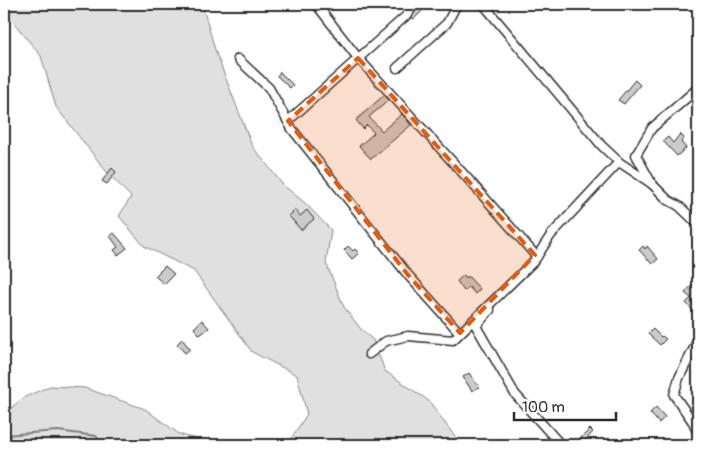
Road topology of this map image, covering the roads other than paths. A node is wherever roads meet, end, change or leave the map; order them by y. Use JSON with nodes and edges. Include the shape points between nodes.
{"nodes":[{"id":1,"x":316,"y":4,"type":"edge"},
{"id":2,"x":414,"y":4,"type":"edge"},
{"id":3,"x":457,"y":4,"type":"edge"},
{"id":4,"x":483,"y":4,"type":"edge"},
{"id":5,"x":358,"y":58,"type":"junction"},
{"id":6,"x":238,"y":59,"type":"dead end"},
{"id":7,"x":397,"y":68,"type":"dead end"},
{"id":8,"x":698,"y":88,"type":"edge"},
{"id":9,"x":288,"y":121,"type":"junction"},
{"id":10,"x":619,"y":162,"type":"junction"},
{"id":11,"x":652,"y":184,"type":"junction"},
{"id":12,"x":698,"y":224,"type":"edge"},
{"id":13,"x":545,"y":243,"type":"dead end"},
{"id":14,"x":537,"y":257,"type":"junction"},
{"id":15,"x":460,"y":333,"type":"junction"},
{"id":16,"x":698,"y":340,"type":"edge"},
{"id":17,"x":369,"y":354,"type":"dead end"},
{"id":18,"x":698,"y":434,"type":"edge"},
{"id":19,"x":561,"y":445,"type":"edge"}],
"edges":[{"from":1,"to":5,"type":"street"},
{"from":2,"to":5,"type":"street","via":[[407,15]]},
{"from":3,"to":7,"type":"street","via":[[447,23]]},
{"from":4,"to":10,"type":"street"},
{"from":5,"to":9,"type":"street"},
{"from":5,"to":14,"type":"street"},
{"from":6,"to":9,"type":"street","via":[[269,88]]},
{"from":8,"to":11,"type":"street","via":[[652,128],[636,155]]},
{"from":9,"to":15,"type":"street","via":[[408,275]]},
{"from":10,"to":11,"type":"street"},
{"from":10,"to":14,"type":"street","via":[[551,236]]},
{"from":11,"to":12,"type":"street"},
{"from":13,"to":19,"type":"street","via":[[476,326],[516,394]]},
{"from":14,"to":15,"type":"street"},
{"from":15,"to":17,"type":"street","via":[[452,340],[408,336],[386,341]]},
{"from":16,"to":18,"type":"street","via":[[674,395]]}]}
